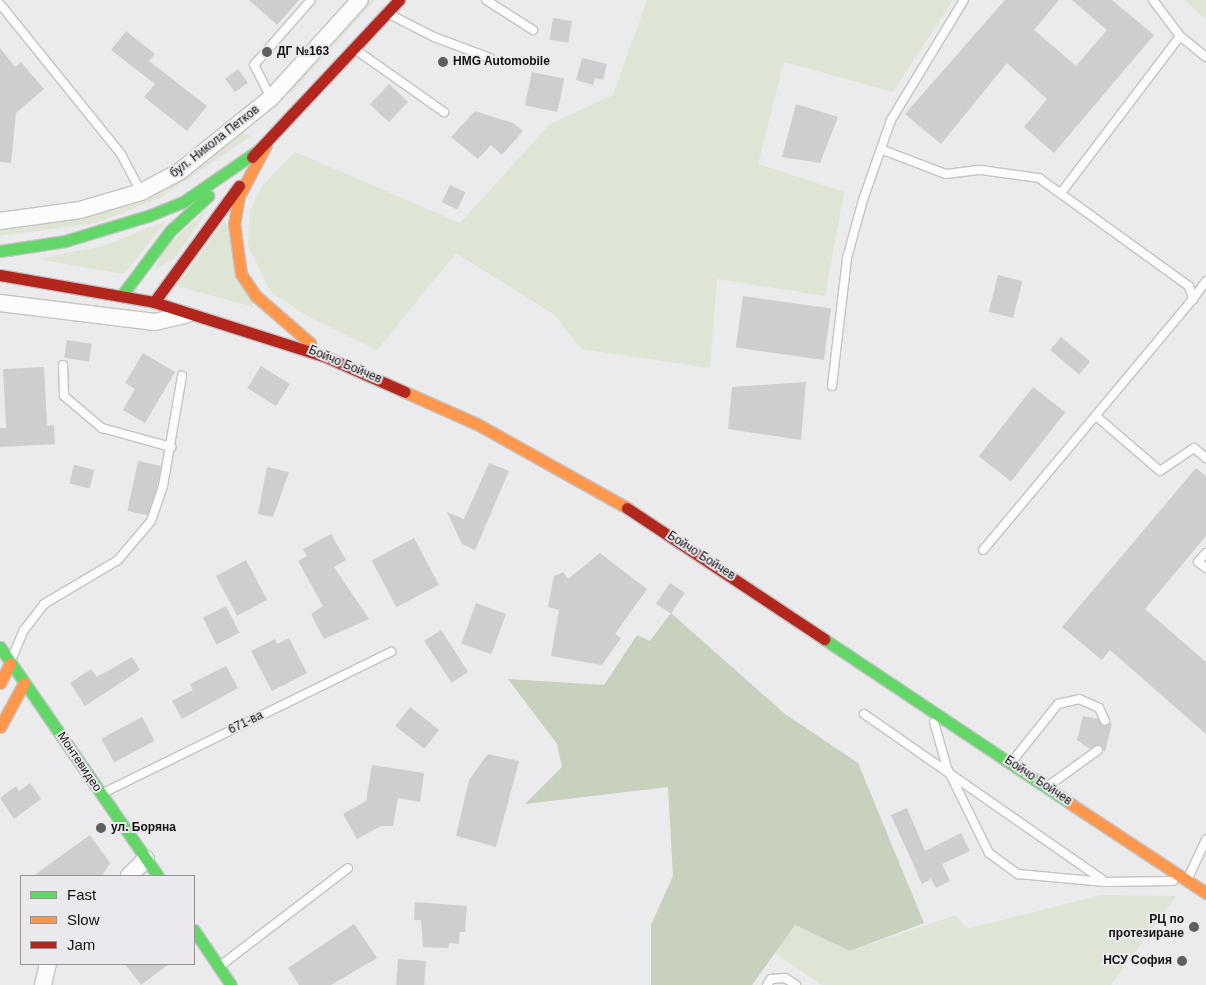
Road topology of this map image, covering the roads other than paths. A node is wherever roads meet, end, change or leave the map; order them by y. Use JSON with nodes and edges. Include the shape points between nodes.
{"nodes":[{"id":1,"x":311,"y":0,"type":"edge"},
{"id":2,"x":360,"y":0,"type":"edge"},
{"id":3,"x":399,"y":0,"type":"edge"},
{"id":4,"x":486,"y":0,"type":"edge"},
{"id":5,"x":964,"y":0,"type":"edge"},
{"id":6,"x":1153,"y":0,"type":"edge"},
{"id":7,"x":0,"y":4,"type":"edge"},
{"id":8,"x":387,"y":13,"type":"junction"},
{"id":9,"x":534,"y":30,"type":"dead end"},
{"id":10,"x":1180,"y":36,"type":"junction"},
{"id":11,"x":354,"y":49,"type":"junction"},
{"id":12,"x":1206,"y":57,"type":"edge"},
{"id":13,"x":490,"y":58,"type":"dead end"},
{"id":14,"x":271,"y":98,"type":"junction"},
{"id":15,"x":444,"y":112,"type":"dead end"},
{"id":16,"x":266,"y":145,"type":"junction"},
{"id":17,"x":883,"y":150,"type":"junction"},
{"id":18,"x":141,"y":192,"type":"junction"},
{"id":19,"x":1061,"y":193,"type":"junction"},
{"id":20,"x":0,"y":220,"type":"edge"},
{"id":21,"x":0,"y":251,"type":"edge"},
{"id":22,"x":0,"y":275,"type":"edge"},
{"id":23,"x":1206,"y":281,"type":"edge"},
{"id":24,"x":122,"y":295,"type":"junction"},
{"id":25,"x":1193,"y":300,"type":"junction"},
{"id":26,"x":154,"y":302,"type":"junction"},
{"id":27,"x":0,"y":303,"type":"edge"},
{"id":28,"x":193,"y":313,"type":"junction"},
{"id":29,"x":326,"y":357,"type":"junction"},
{"id":30,"x":63,"y":365,"type":"dead end"},
{"id":31,"x":182,"y":376,"type":"dead end"},
{"id":32,"x":832,"y":386,"type":"dead end"},
{"id":33,"x":1096,"y":416,"type":"junction"},
{"id":34,"x":171,"y":447,"type":"junction"},
{"id":35,"x":1206,"y":458,"type":"edge"},
{"id":36,"x":983,"y":550,"type":"dead end"},
{"id":37,"x":1206,"y":553,"type":"edge"},
{"id":38,"x":1206,"y":568,"type":"edge"},
{"id":39,"x":0,"y":648,"type":"edge"},
{"id":40,"x":391,"y":652,"type":"dead end"},
{"id":41,"x":10,"y":663,"type":"junction"},
{"id":42,"x":0,"y":683,"type":"edge"},
{"id":43,"x":24,"y":683,"type":"junction"},
{"id":44,"x":930,"y":709,"type":"junction"},
{"id":45,"x":864,"y":714,"type":"dead end"},
{"id":46,"x":1105,"y":721,"type":"dead end"},
{"id":47,"x":0,"y":727,"type":"edge"},
{"id":48,"x":1098,"y":750,"type":"dead end"},
{"id":49,"x":1011,"y":763,"type":"junction"},
{"id":50,"x":947,"y":768,"type":"junction"},
{"id":51,"x":1047,"y":787,"type":"junction"},
{"id":52,"x":101,"y":794,"type":"junction"},
{"id":53,"x":1206,"y":840,"type":"edge"},
{"id":54,"x":146,"y":859,"type":"junction"},
{"id":55,"x":348,"y":868,"type":"dead end"},
{"id":56,"x":130,"y":875,"type":"edge"},
{"id":57,"x":157,"y":875,"type":"edge"},
{"id":58,"x":1187,"y":881,"type":"junction"},
{"id":59,"x":1105,"y":882,"type":"junction"},
{"id":60,"x":1206,"y":893,"type":"edge"},
{"id":61,"x":195,"y":932,"type":"edge"},
{"id":62,"x":48,"y":965,"type":"edge"},
{"id":63,"x":218,"y":967,"type":"junction"},
{"id":64,"x":43,"y":985,"type":"edge"},
{"id":65,"x":231,"y":985,"type":"edge"},
{"id":66,"x":767,"y":985,"type":"edge"},
{"id":67,"x":796,"y":985,"type":"edge"}],
"edges":[{"from":1,"to":14,"type":"lane","via":[[254,65]]},
{"from":2,"to":14,"type":"street","name":"бул. Никола Петков"},
{"from":3,"to":8,"type":"main road"},
{"from":4,"to":9,"type":"lane"},
{"from":5,"to":17,"type":"lane","via":[[891,120]]},
{"from":6,"to":10,"type":"lane"},
{"from":7,"to":18,"type":"lane","via":[[121,154]]},
{"from":8,"to":11,"type":"main road"},
{"from":8,"to":13,"type":"lane","via":[[434,37]]},
{"from":10,"to":12,"type":"lane"},
{"from":10,"to":19,"type":"lane"},
{"from":11,"to":15,"type":"lane"},
{"from":11,"to":16,"type":"main road"},
{"from":14,"to":18,"type":"street","name":"бул. Никола Петков","via":[[179,172]]},
{"from":16,"to":21,"type":"main road","via":[[166,209],[102,231]]},
{"from":16,"to":24,"type":"main road","via":[[170,231]]},
{"from":16,"to":26,"type":"main road","via":[[214,224]]},
{"from":16,"to":29,"type":"main road","via":[[239,196],[234,223],[241,274],[274,314]]},
{"from":17,"to":19,"type":"lane","via":[[946,174],[981,170],[1039,178]]},
{"from":17,"to":32,"type":"lane","via":[[863,200],[848,258]]},
{"from":18,"to":20,"type":"street","name":"бул. Никола Петков","via":[[80,210]]},
{"from":19,"to":25,"type":"lane","via":[[1189,286]]},
{"from":22,"to":24,"type":"main road"},
{"from":23,"to":25,"type":"lane"},
{"from":24,"to":26,"type":"main road"},
{"from":25,"to":33,"type":"lane"},
{"from":26,"to":28,"type":"main road","name":"Бойчо Бойчев"},
{"from":27,"to":28,"type":"street","via":[[155,322]]},
{"from":28,"to":29,"type":"main road","name":"Бойчо Бойчев"},
{"from":29,"to":44,"type":"main road","name":"Бойчо Бойчев","via":[[477,424],[596,488]]},
{"from":30,"to":34,"type":"lane","via":[[64,396],[102,428]]},
{"from":31,"to":34,"type":"lane","via":[[171,423]]},
{"from":33,"to":35,"type":"lane","via":[[1160,471],[1194,448]]},
{"from":33,"to":36,"type":"lane"},
{"from":34,"to":41,"type":"lane","via":[[151,521],[118,560],[32,616]]},
{"from":37,"to":38,"type":"lane","via":[[1198,562]]},
{"from":39,"to":41,"type":"main road","name":"Монтевидео"},
{"from":40,"to":52,"type":"lane","name":"671-ва"},
{"from":41,"to":42,"type":"main road"},
{"from":41,"to":43,"type":"main road","name":"Монтевидео"},
{"from":43,"to":47,"type":"main road"},
{"from":43,"to":52,"type":"main road","name":"Монтевидео"},
{"from":44,"to":49,"type":"main road","name":"Бойчо Бойчев"},
{"from":44,"to":50,"type":"lane"},
{"from":45,"to":50,"type":"lane"},
{"from":46,"to":49,"type":"lane","via":[[1099,708],[1079,699],[1058,704]]},
{"from":48,"to":51,"type":"lane"},
{"from":49,"to":51,"type":"main road","name":"Бойчо Бойчев"},
{"from":50,"to":59,"type":"lane"},
{"from":50,"to":59,"type":"lane","via":[[990,853],[1018,874]]},
{"from":51,"to":58,"type":"main road","name":"Бойчо Бойчев"},
{"from":52,"to":54,"type":"main road","name":"Монтевидео"},
{"from":53,"to":58,"type":"lane"},
{"from":54,"to":56,"type":"street"},
{"from":54,"to":57,"type":"main road","name":"Монтевидео"},
{"from":55,"to":63,"type":"lane"},
{"from":58,"to":59,"type":"lane"},
{"from":58,"to":60,"type":"main road","name":"Бойчо Бойчев"},
{"from":61,"to":63,"type":"main road"},
{"from":62,"to":64,"type":"street"},
{"from":63,"to":65,"type":"main road"},
{"from":66,"to":67,"type":"lane","via":[[771,979],[785,978]]}]}
